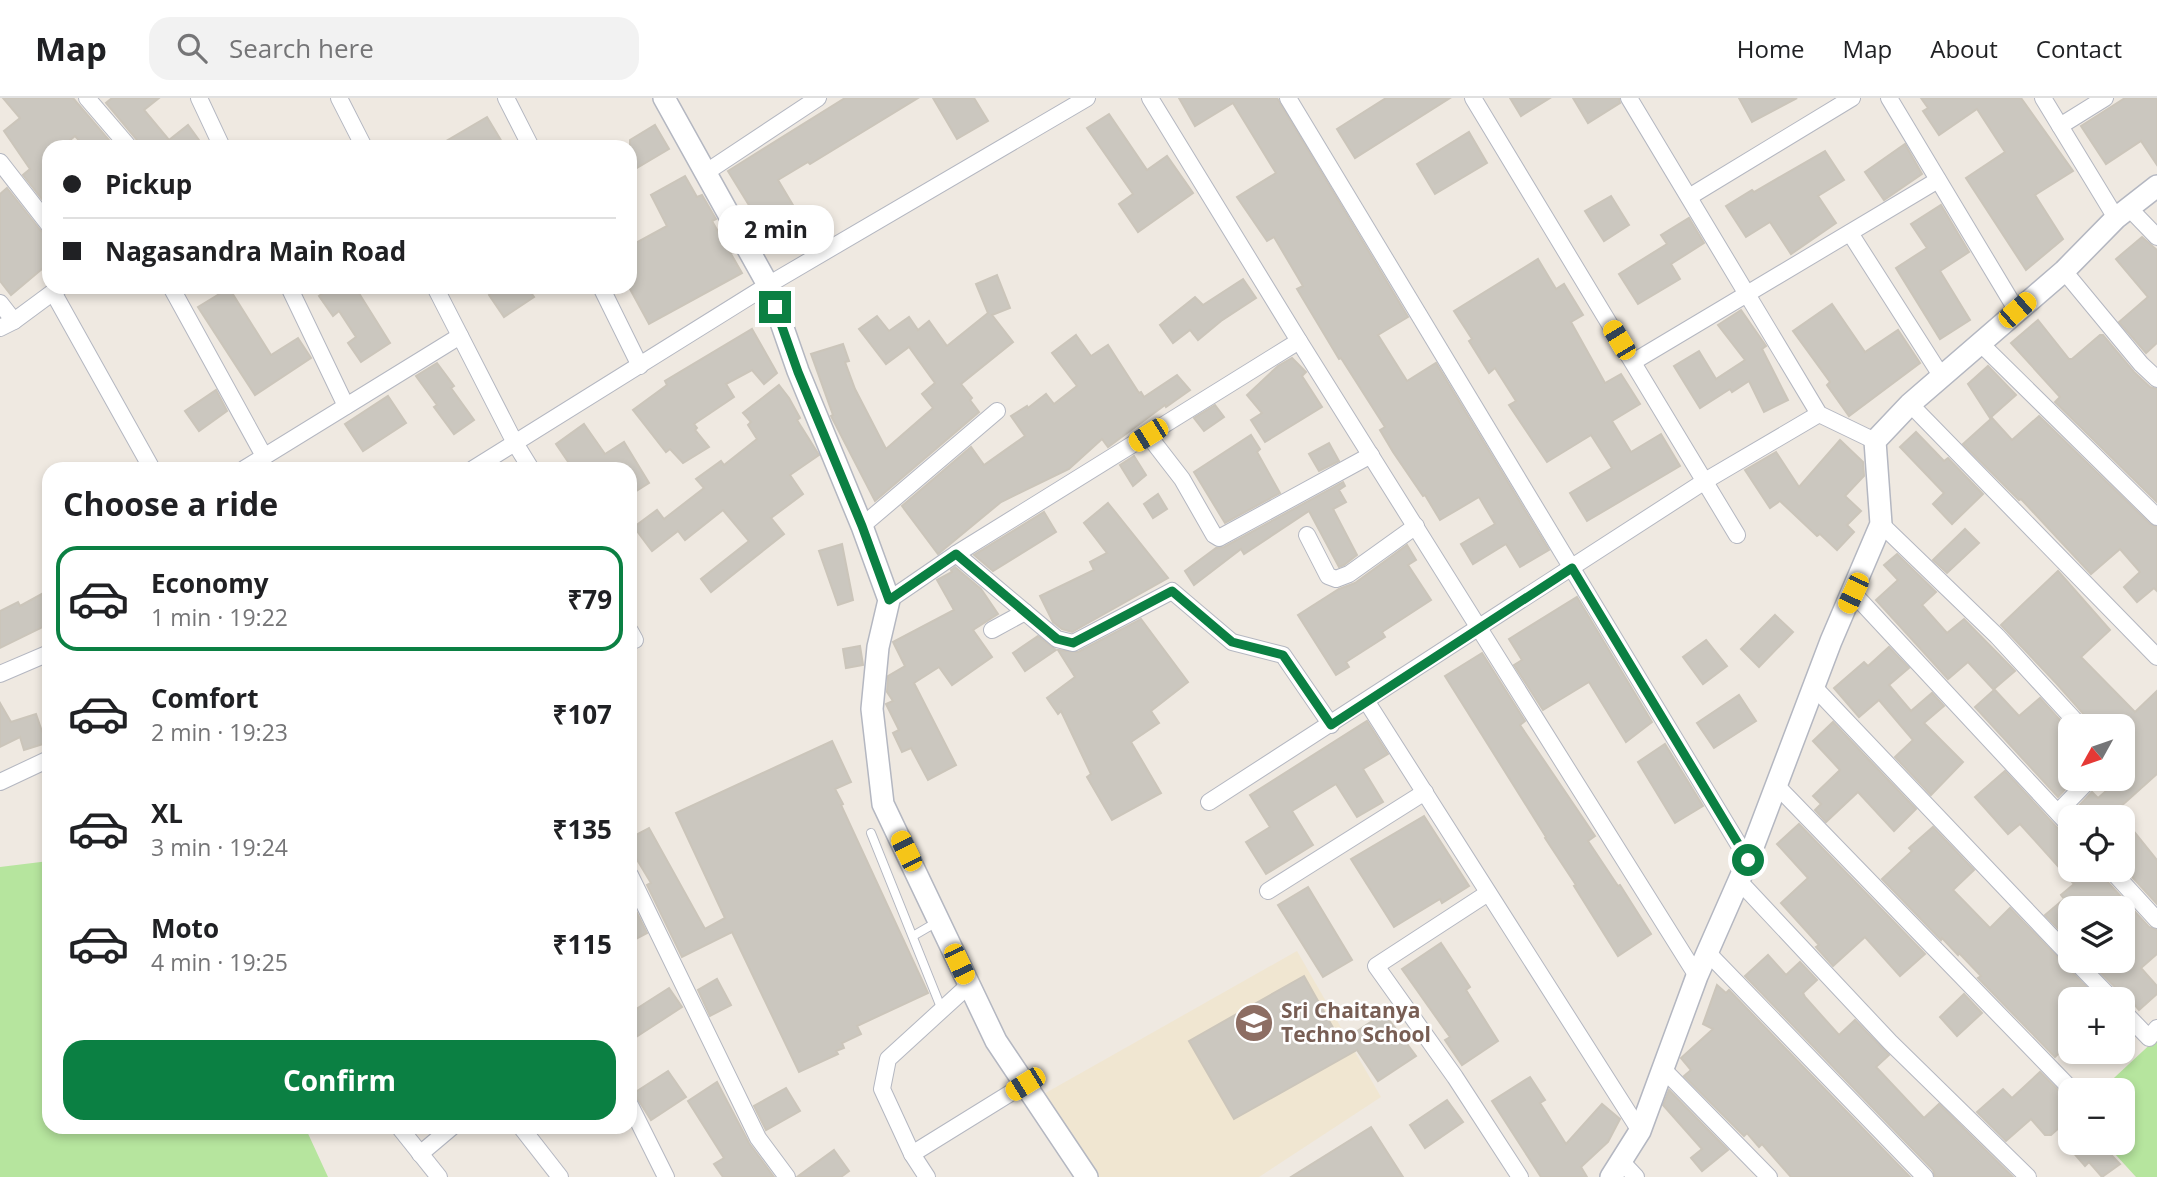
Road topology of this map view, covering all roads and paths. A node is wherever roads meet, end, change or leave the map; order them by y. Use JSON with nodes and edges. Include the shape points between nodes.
{"nodes":[{"id":1,"x":87,"y":98,"type":"edge"},
{"id":2,"x":199,"y":98,"type":"edge"},
{"id":3,"x":340,"y":98,"type":"edge"},
{"id":4,"x":506,"y":98,"type":"edge"},
{"id":5,"x":664,"y":98,"type":"edge"},
{"id":6,"x":818,"y":98,"type":"edge"},
{"id":7,"x":1087,"y":98,"type":"edge"},
{"id":8,"x":1150,"y":98,"type":"edge"},
{"id":9,"x":1288,"y":98,"type":"edge"},
{"id":10,"x":1473,"y":98,"type":"edge"},
{"id":11,"x":1629,"y":98,"type":"edge"},
{"id":12,"x":1852,"y":98,"type":"edge"},
{"id":13,"x":1889,"y":98,"type":"edge"},
{"id":14,"x":2043,"y":98,"type":"edge"},
{"id":15,"x":2105,"y":98,"type":"edge"},
{"id":16,"x":2060,"y":126,"type":"junction"},
{"id":17,"x":124,"y":140,"type":"edge"},
{"id":18,"x":219,"y":140,"type":"edge"},
{"id":19,"x":361,"y":140,"type":"edge"},
{"id":20,"x":527,"y":140,"type":"edge"},
{"id":21,"x":0,"y":162,"type":"edge"},
{"id":22,"x":705,"y":173,"type":"junction"},
{"id":23,"x":1938,"y":180,"type":"junction"},
{"id":24,"x":2157,"y":186,"type":"edge"},
{"id":25,"x":1689,"y":197,"type":"junction"},
{"id":26,"x":2122,"y":213,"type":"junction"},
{"id":27,"x":42,"y":216,"type":"edge"},
{"id":28,"x":1850,"y":233,"type":"junction"},
{"id":29,"x":2157,"y":237,"type":"edge"},
{"id":30,"x":2064,"y":271,"type":"junction"},
{"id":31,"x":768,"y":285,"type":"junction"},
{"id":32,"x":49,"y":294,"type":"edge"},
{"id":33,"x":59,"y":294,"type":"edge"},
{"id":34,"x":174,"y":294,"type":"edge"},
{"id":35,"x":292,"y":294,"type":"edge"},
{"id":36,"x":439,"y":294,"type":"edge"},
{"id":37,"x":604,"y":294,"type":"edge"},
{"id":38,"x":1748,"y":294,"type":"junction"},
{"id":39,"x":0,"y":303,"type":"edge"},
{"id":40,"x":2017,"y":310,"type":"junction"},
{"id":41,"x":7,"y":324,"type":"edge"},
{"id":42,"x":460,"y":336,"type":"junction"},
{"id":43,"x":1299,"y":341,"type":"junction"},
{"id":44,"x":1980,"y":343,"type":"junction"},
{"id":45,"x":1633,"y":362,"type":"junction"},
{"id":46,"x":640,"y":366,"type":"junction"},
{"id":47,"x":1942,"y":377,"type":"junction"},
{"id":48,"x":2157,"y":379,"type":"edge"},
{"id":49,"x":1910,"y":404,"type":"junction"},
{"id":50,"x":346,"y":406,"type":"junction"},
{"id":51,"x":997,"y":411,"type":"dead end"},
{"id":52,"x":1819,"y":414,"type":"junction"},
{"id":53,"x":1148,"y":435,"type":"junction"},
{"id":54,"x":1875,"y":441,"type":"junction"},
{"id":55,"x":515,"y":443,"type":"junction"},
{"id":56,"x":1371,"y":455,"type":"junction"},
{"id":57,"x":264,"y":456,"type":"junction"},
{"id":58,"x":148,"y":462,"type":"edge"},
{"id":59,"x":255,"y":462,"type":"edge"},
{"id":60,"x":484,"y":462,"type":"edge"},
{"id":61,"x":527,"y":462,"type":"edge"},
{"id":62,"x":1705,"y":481,"type":"junction"},
{"id":63,"x":2157,"y":517,"type":"edge"},
{"id":64,"x":1881,"y":524,"type":"junction"},
{"id":65,"x":862,"y":526,"type":"junction"},
{"id":66,"x":1416,"y":526,"type":"junction"},
{"id":67,"x":1737,"y":535,"type":"dead end"},
{"id":68,"x":1307,"y":536,"type":"dead end"},
{"id":69,"x":956,"y":554,"type":"junction"},
{"id":70,"x":1572,"y":568,"type":"junction"},
{"id":71,"x":1853,"y":593,"type":"junction"},
{"id":72,"x":889,"y":600,"type":"junction"},
{"id":73,"x":1025,"y":612,"type":"junction"},
{"id":74,"x":1480,"y":628,"type":"junction"},
{"id":75,"x":992,"y":630,"type":"dead end"},
{"id":76,"x":42,"y":656,"type":"edge"},
{"id":77,"x":2157,"y":657,"type":"edge"},
{"id":78,"x":0,"y":674,"type":"edge"},
{"id":79,"x":1814,"y":687,"type":"junction"},
{"id":80,"x":1367,"y":702,"type":"junction"},
{"id":81,"x":2069,"y":714,"type":"edge"},
{"id":82,"x":1331,"y":725,"type":"junction"},
{"id":83,"x":42,"y":762,"type":"edge"},
{"id":84,"x":0,"y":782,"type":"edge"},
{"id":85,"x":1776,"y":785,"type":"junction"},
{"id":86,"x":2078,"y":791,"type":"edge"},
{"id":87,"x":1425,"y":792,"type":"junction"},
{"id":88,"x":1209,"y":802,"type":"dead end"},
{"id":89,"x":2065,"y":805,"type":"edge"},
{"id":90,"x":2058,"y":812,"type":"edge"},
{"id":91,"x":871,"y":833,"type":"dead end"},
{"id":92,"x":1748,"y":860,"type":"junction"},
{"id":93,"x":1738,"y":881,"type":"junction"},
{"id":94,"x":2122,"y":882,"type":"edge"},
{"id":95,"x":637,"y":889,"type":"edge"},
{"id":96,"x":1268,"y":891,"type":"dead end"},
{"id":97,"x":1488,"y":893,"type":"junction"},
{"id":98,"x":2157,"y":920,"type":"edge"},
{"id":99,"x":939,"y":921,"type":"junction"},
{"id":100,"x":913,"y":936,"type":"junction"},
{"id":101,"x":2058,"y":943,"type":"edge"},
{"id":102,"x":1708,"y":953,"type":"junction"},
{"id":103,"x":2087,"y":973,"type":"edge"},
{"id":104,"x":1698,"y":976,"type":"junction"},
{"id":105,"x":969,"y":985,"type":"junction"},
{"id":106,"x":2100,"y":987,"type":"edge"},
{"id":107,"x":942,"y":1010,"type":"junction"},
{"id":108,"x":2135,"y":1023,"type":"edge"},
{"id":109,"x":2157,"y":1028,"type":"edge"},
{"id":110,"x":1663,"y":1069,"type":"junction"},
{"id":111,"x":2060,"y":1078,"type":"edge"},
{"id":112,"x":1025,"y":1084,"type":"junction"},
{"id":113,"x":637,"y":1119,"type":"edge"},
{"id":114,"x":1640,"y":1131,"type":"junction"},
{"id":115,"x":404,"y":1134,"type":"edge"},
{"id":116,"x":444,"y":1134,"type":"edge"},
{"id":117,"x":526,"y":1134,"type":"edge"},
{"id":118,"x":420,"y":1154,"type":"junction"},
{"id":119,"x":912,"y":1154,"type":"junction"},
{"id":120,"x":1616,"y":1169,"type":"edge"},
{"id":121,"x":439,"y":1177,"type":"edge"},
{"id":122,"x":560,"y":1177,"type":"edge"},
{"id":123,"x":666,"y":1177,"type":"edge"},
{"id":124,"x":787,"y":1177,"type":"edge"},
{"id":125,"x":927,"y":1177,"type":"edge"},
{"id":126,"x":1087,"y":1177,"type":"edge"},
{"id":127,"x":1520,"y":1177,"type":"edge"},
{"id":128,"x":1636,"y":1177,"type":"edge"},
{"id":129,"x":1769,"y":1177,"type":"edge"},
{"id":130,"x":1925,"y":1177,"type":"edge"},
{"id":131,"x":2028,"y":1177,"type":"edge"}],
"edges":[{"from":1,"to":17,"type":"street"},
{"from":2,"to":18,"type":"street"},
{"from":3,"to":19,"type":"street"},
{"from":4,"to":20,"type":"street"},
{"from":5,"to":22,"type":"street"},
{"from":6,"to":22,"type":"street"},
{"from":7,"to":31,"type":"street"},
{"from":8,"to":43,"type":"street"},
{"from":9,"to":70,"type":"street"},
{"from":10,"to":45,"type":"street"},
{"from":11,"to":25,"type":"street"},
{"from":12,"to":25,"type":"street"},
{"from":13,"to":23,"type":"street"},
{"from":14,"to":16,"type":"street"},
{"from":15,"to":16,"type":"street"},
{"from":16,"to":26,"type":"street"},
{"from":21,"to":27,"type":"street"},
{"from":22,"to":31,"type":"street"},
{"from":23,"to":28,"type":"street"},
{"from":23,"to":40,"type":"street"},
{"from":24,"to":26,"type":"street"},
{"from":25,"to":38,"type":"street"},
{"from":26,"to":29,"type":"street"},
{"from":26,"to":30,"type":"street"},
{"from":28,"to":38,"type":"street"},
{"from":28,"to":47,"type":"street"},
{"from":30,"to":40,"type":"street"},
{"from":30,"to":48,"type":"street"},
{"from":31,"to":46,"type":"street"},
{"from":31,"to":65,"type":"street","via":[[798,372]]},
{"from":32,"to":41,"type":"street"},
{"from":33,"to":58,"type":"street"},
{"from":34,"to":57,"type":"street"},
{"from":35,"to":50,"type":"street"},
{"from":36,"to":42,"type":"street"},
{"from":37,"to":46,"type":"street"},
{"from":38,"to":45,"type":"street"},
{"from":38,"to":52,"type":"street"},
{"from":39,"to":41,"type":"street"},
{"from":40,"to":44,"type":"street"},
{"from":42,"to":50,"type":"street"},
{"from":42,"to":55,"type":"street"},
{"from":43,"to":53,"type":"street"},
{"from":43,"to":56,"type":"street"},
{"from":44,"to":47,"type":"street"},
{"from":44,"to":63,"type":"street"},
{"from":45,"to":62,"type":"street"},
{"from":46,"to":55,"type":"street"},
{"from":47,"to":49,"type":"street"},
{"from":49,"to":54,"type":"street"},
{"from":49,"to":77,"type":"street"},
{"from":50,"to":57,"type":"street"},
{"from":51,"to":65,"type":"street"},
{"from":52,"to":54,"type":"street"},
{"from":52,"to":62,"type":"street"},
{"from":53,"to":56,"type":"street","via":[[1219,538]]},
{"from":53,"to":69,"type":"street"},
{"from":54,"to":64,"type":"street"},
{"from":55,"to":60,"type":"street"},
{"from":55,"to":61,"type":"street"},
{"from":56,"to":66,"type":"street"},
{"from":57,"to":59,"type":"street"},
{"from":62,"to":67,"type":"street"},
{"from":62,"to":70,"type":"street"},
{"from":64,"to":71,"type":"street"},
{"from":64,"to":81,"type":"street","via":[[1997,636]]},
{"from":65,"to":72,"type":"street"},
{"from":66,"to":68,"type":"street","via":[[1336,579],[1328,576]]},
{"from":66,"to":74,"type":"street"},
{"from":69,"to":72,"type":"street"},
{"from":69,"to":73,"type":"street"},
{"from":70,"to":74,"type":"street"},
{"from":70,"to":92,"type":"street"},
{"from":71,"to":79,"type":"street"},
{"from":71,"to":90,"type":"street"},
{"from":72,"to":99,"type":"street","via":[[878,647],[872,709],[883,804]]},
{"from":73,"to":75,"type":"street"},
{"from":73,"to":82,"type":"street","via":[[1057,639],[1073,643],[1172,591],[1232,642],[1283,655]]},
{"from":74,"to":80,"type":"street"},
{"from":74,"to":104,"type":"street"},
{"from":76,"to":78,"type":"street"},
{"from":79,"to":85,"type":"street"},
{"from":79,"to":101,"type":"street"},
{"from":80,"to":82,"type":"street"},
{"from":80,"to":87,"type":"street"},
{"from":82,"to":88,"type":"street"},
{"from":83,"to":84,"type":"street"},
{"from":85,"to":92,"type":"street"},
{"from":85,"to":111,"type":"street"},
{"from":86,"to":89,"type":"street"},
{"from":87,"to":96,"type":"street"},
{"from":87,"to":97,"type":"street"},
{"from":91,"to":100,"type":"lane"},
{"from":92,"to":93,"type":"street"},
{"from":93,"to":102,"type":"street"},
{"from":93,"to":131,"type":"street","via":[[1890,1042]]},
{"from":94,"to":98,"type":"street"},
{"from":95,"to":124,"type":"street","via":[[758,1138]]},
{"from":97,"to":114,"type":"street"},
{"from":97,"to":127,"type":"street","via":[[1376,966]]},
{"from":99,"to":100,"type":"lane"},
{"from":99,"to":105,"type":"street"},
{"from":100,"to":107,"type":"lane"},
{"from":102,"to":104,"type":"street"},
{"from":102,"to":130,"type":"street"},
{"from":103,"to":106,"type":"street"},
{"from":104,"to":110,"type":"street"},
{"from":105,"to":107,"type":"street"},
{"from":105,"to":112,"type":"street","via":[[996,1041]]},
{"from":107,"to":119,"type":"street","via":[[888,1059],[882,1089]]},
{"from":108,"to":109,"type":"street","via":[[2149,1038]]},
{"from":110,"to":114,"type":"street"},
{"from":110,"to":129,"type":"street"},
{"from":112,"to":119,"type":"street"},
{"from":112,"to":126,"type":"street"},
{"from":113,"to":123,"type":"street"},
{"from":114,"to":120,"type":"street"},
{"from":115,"to":118,"type":"street"},
{"from":116,"to":118,"type":"street"},
{"from":117,"to":122,"type":"street"},
{"from":118,"to":121,"type":"street"},
{"from":119,"to":125,"type":"street"},
{"from":120,"to":128,"type":"street"}]}
